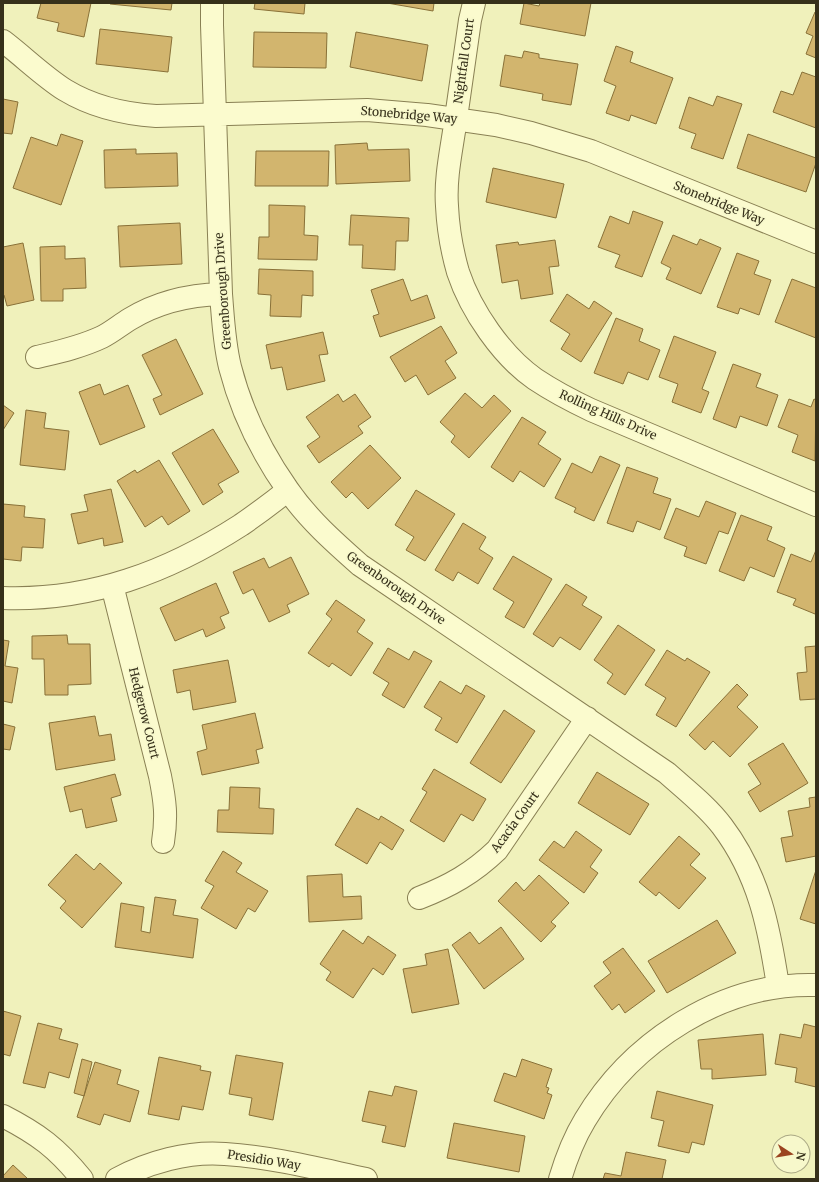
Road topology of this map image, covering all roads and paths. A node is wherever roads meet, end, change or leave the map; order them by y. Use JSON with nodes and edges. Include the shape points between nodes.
{"nodes":[{"id":1,"x":212,"y":3,"type":"edge"},
{"id":2,"x":474,"y":3,"type":"edge"},
{"id":3,"x":3,"y":41,"type":"edge"},
{"id":4,"x":215,"y":114,"type":"junction"},
{"id":5,"x":456,"y":118,"type":"junction"},
{"id":6,"x":816,"y":242,"type":"edge"},
{"id":7,"x":221,"y":294,"type":"junction"},
{"id":8,"x":37,"y":358,"type":"dead end"},
{"id":9,"x":288,"y":490,"type":"junction"},
{"id":10,"x":816,"y":505,"type":"edge"},
{"id":11,"x":112,"y":586,"type":"junction"},
{"id":12,"x":3,"y":598,"type":"edge"},
{"id":13,"x":587,"y":718,"type":"junction"},
{"id":14,"x":163,"y":842,"type":"dead end"},
{"id":15,"x":418,"y":898,"type":"dead end"},
{"id":16,"x":816,"y":985,"type":"edge"},
{"id":17,"x":778,"y":986,"type":"junction"},
{"id":18,"x":3,"y":1116,"type":"edge"},
{"id":19,"x":82,"y":1179,"type":"edge"},
{"id":20,"x":117,"y":1179,"type":"edge"},
{"id":21,"x":366,"y":1179,"type":"edge"},
{"id":22,"x":560,"y":1179,"type":"edge"}],
"edges":[{"from":1,"to":4,"type":"street","name":"Greenborough Drive"},
{"from":2,"to":5,"type":"street","name":"Nightfall Court"},
{"from":3,"to":4,"type":"street","name":"Stonebridge Way","via":[[66,90],[106,108],[156,116]]},
{"from":4,"to":5,"type":"street","name":"Stonebridge Way","via":[[367,110]]},
{"from":4,"to":7,"type":"street","name":"Greenborough Drive"},
{"from":5,"to":6,"type":"street","name":"Stonebridge Way","via":[[531,133],[591,151]]},
{"from":5,"to":10,"type":"street","name":"Rolling Hills Drive","via":[[448,170],[447,205],[450,239],[458,273],[472,304],[491,335],[511,358],[534,378],[591,410]]},
{"from":7,"to":8,"type":"street","via":[[188,297],[164,303],[130,319],[102,337]]},
{"from":7,"to":9,"type":"street","name":"Greenborough Drive","via":[[229,365],[241,402],[261,447]]},
{"from":9,"to":11,"type":"street","via":[[242,524],[204,547],[172,564]]},
{"from":9,"to":13,"type":"street","name":"Greenborough Drive","via":[[309,517],[360,565]]},
{"from":11,"to":12,"type":"street","via":[[36,598]]},
{"from":11,"to":14,"type":"street","name":"Hedgerow Court","via":[[165,801],[166,822]]},
{"from":13,"to":15,"type":"street","name":"Acacia Court","via":[[497,850],[462,878]]},
{"from":13,"to":17,"type":"street","name":"Greenborough Drive","via":[[667,773],[722,825],[743,856],[756,887],[766,919]]},
{"from":16,"to":17,"type":"street"},
{"from":17,"to":22,"type":"street","via":[[717,1004],[649,1045],[611,1083],[584,1120]]},
{"from":18,"to":19,"type":"street","via":[[29,1129],[51,1145]]},
{"from":20,"to":21,"type":"street","name":"Presidio Way","via":[[154,1162],[189,1155],[224,1153],[263,1158]]}]}
